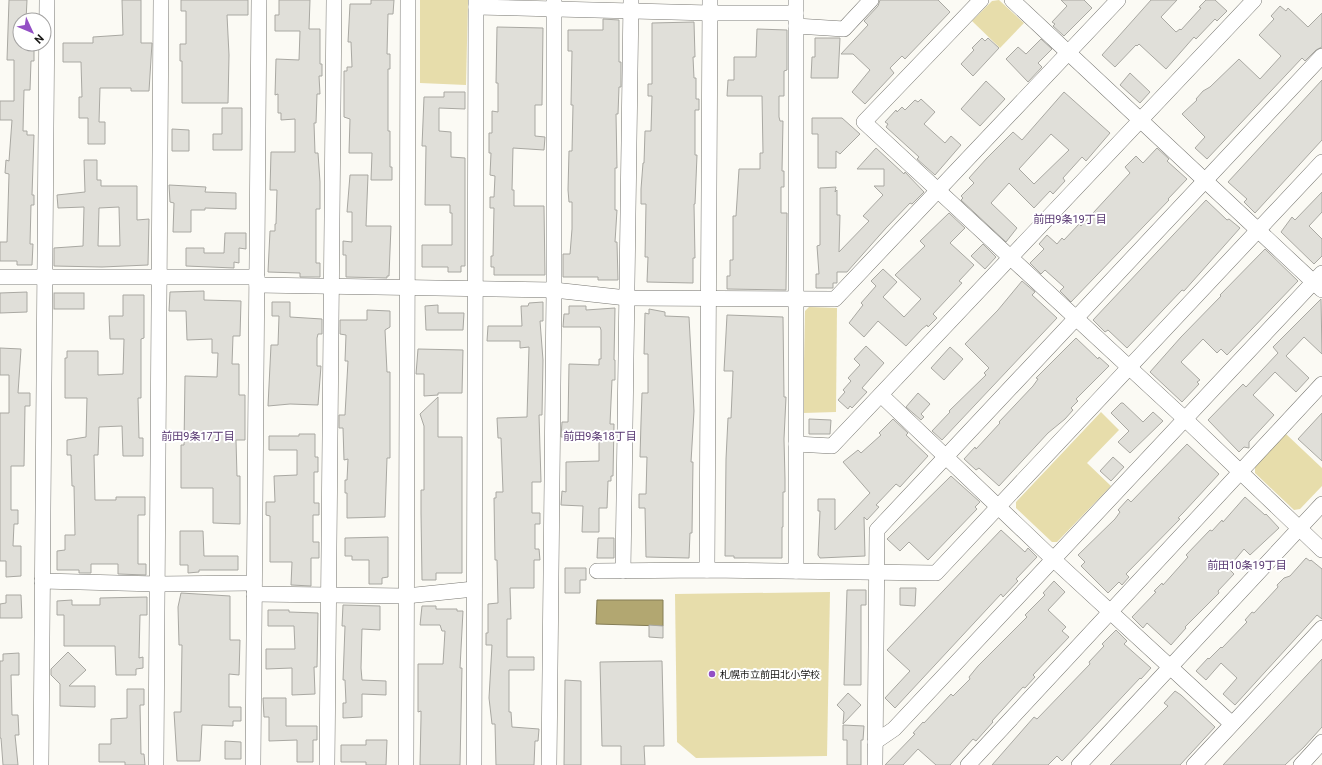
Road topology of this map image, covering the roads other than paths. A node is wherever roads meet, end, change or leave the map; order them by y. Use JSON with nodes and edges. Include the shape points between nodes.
{"nodes":[{"id":1,"x":47,"y":0,"type":"edge"},
{"id":2,"x":162,"y":0,"type":"edge"},
{"id":3,"x":259,"y":0,"type":"edge"},
{"id":4,"x":334,"y":0,"type":"edge"},
{"id":5,"x":408,"y":0,"type":"edge"},
{"id":6,"x":871,"y":0,"type":"edge"},
{"id":7,"x":981,"y":0,"type":"edge"},
{"id":8,"x":1012,"y":0,"type":"edge"},
{"id":9,"x":1118,"y":0,"type":"edge"},
{"id":10,"x":1254,"y":0,"type":"edge"},
{"id":11,"x":476,"y":4,"type":"edge"},
{"id":12,"x":554,"y":5,"type":"edge"},
{"id":13,"x":631,"y":5,"type":"edge"},
{"id":14,"x":710,"y":6,"type":"edge"},
{"id":15,"x":796,"y":13,"type":"edge"},
{"id":16,"x":1069,"y":52,"type":"junction"},
{"id":17,"x":1322,"y":56,"type":"edge"},
{"id":18,"x":1142,"y":121,"type":"junction"},
{"id":19,"x":1322,"y":162,"type":"edge"},
{"id":20,"x":1205,"y":180,"type":"junction"},
{"id":21,"x":938,"y":190,"type":"junction"},
{"id":22,"x":1258,"y":230,"type":"junction"},
{"id":23,"x":1011,"y":258,"type":"junction"},
{"id":24,"x":0,"y":276,"type":"edge"},
{"id":25,"x":44,"y":276,"type":"junction"},
{"id":26,"x":160,"y":276,"type":"junction"},
{"id":27,"x":257,"y":281,"type":"junction"},
{"id":28,"x":1319,"y":282,"type":"edge"},
{"id":29,"x":331,"y":286,"type":"junction"},
{"id":30,"x":406,"y":288,"type":"junction"},
{"id":31,"x":475,"y":290,"type":"junction"},
{"id":32,"x":554,"y":290,"type":"junction"},
{"id":33,"x":627,"y":298,"type":"junction"},
{"id":34,"x":709,"y":298,"type":"junction"},
{"id":35,"x":796,"y":299,"type":"junction"},
{"id":36,"x":1075,"y":318,"type":"junction"},
{"id":37,"x":1129,"y":367,"type":"junction"},
{"id":38,"x":1322,"y":384,"type":"edge"},
{"id":39,"x":881,"y":395,"type":"junction"},
{"id":40,"x":1185,"y":419,"type":"junction"},
{"id":41,"x":796,"y":444,"type":"junction"},
{"id":42,"x":946,"y":457,"type":"junction"},
{"id":43,"x":1240,"y":472,"type":"junction"},
{"id":44,"x":1322,"y":504,"type":"edge"},
{"id":45,"x":998,"y":507,"type":"junction"},
{"id":46,"x":1299,"y":529,"type":"junction"},
{"id":47,"x":1322,"y":550,"type":"edge"},
{"id":48,"x":1053,"y":559,"type":"junction"},
{"id":49,"x":707,"y":570,"type":"junction"},
{"id":50,"x":597,"y":571,"type":"dead end"},
{"id":51,"x":623,"y":571,"type":"junction"},
{"id":52,"x":796,"y":572,"type":"junction"},
{"id":53,"x":877,"y":573,"type":"junction"},
{"id":54,"x":42,"y":581,"type":"junction"},
{"id":55,"x":157,"y":584,"type":"junction"},
{"id":56,"x":254,"y":589,"type":"junction"},
{"id":57,"x":474,"y":589,"type":"junction"},
{"id":58,"x":329,"y":595,"type":"junction"},
{"id":59,"x":406,"y":596,"type":"junction"},
{"id":60,"x":1111,"y":612,"type":"junction"},
{"id":61,"x":1322,"y":628,"type":"edge"},
{"id":62,"x":1170,"y":668,"type":"junction"},
{"id":63,"x":1232,"y":724,"type":"junction"},
{"id":64,"x":875,"y":742,"type":"junction"},
{"id":65,"x":1322,"y":742,"type":"edge"},
{"id":66,"x":41,"y":765,"type":"edge"},
{"id":67,"x":156,"y":765,"type":"edge"},
{"id":68,"x":253,"y":765,"type":"edge"},
{"id":69,"x":327,"y":765,"type":"edge"},
{"id":70,"x":406,"y":765,"type":"edge"},
{"id":71,"x":474,"y":765,"type":"edge"},
{"id":72,"x":549,"y":765,"type":"edge"},
{"id":73,"x":875,"y":765,"type":"edge"},
{"id":74,"x":968,"y":765,"type":"edge"},
{"id":75,"x":1079,"y":765,"type":"edge"},
{"id":76,"x":1194,"y":765,"type":"edge"},
{"id":77,"x":1301,"y":765,"type":"edge"}],
"edges":[{"from":1,"to":25,"type":"street"},
{"from":2,"to":26,"type":"street"},
{"from":3,"to":27,"type":"street"},
{"from":4,"to":29,"type":"street"},
{"from":5,"to":30,"type":"street"},
{"from":6,"to":15,"type":"street","via":[[844,29]]},
{"from":7,"to":21,"type":"street","via":[[864,122]]},
{"from":8,"to":16,"type":"street"},
{"from":9,"to":16,"type":"street"},
{"from":10,"to":18,"type":"street"},
{"from":11,"to":12,"type":"street"},
{"from":11,"to":31,"type":"street"},
{"from":12,"to":13,"type":"street"},
{"from":12,"to":32,"type":"street"},
{"from":13,"to":14,"type":"street"},
{"from":13,"to":33,"type":"street"},
{"from":14,"to":15,"type":"street"},
{"from":14,"to":34,"type":"street"},
{"from":15,"to":35,"type":"street"},
{"from":16,"to":18,"type":"street"},
{"from":16,"to":21,"type":"street"},
{"from":17,"to":20,"type":"street"},
{"from":18,"to":20,"type":"street"},
{"from":18,"to":23,"type":"street"},
{"from":19,"to":22,"type":"street"},
{"from":20,"to":22,"type":"street"},
{"from":20,"to":36,"type":"street"},
{"from":21,"to":23,"type":"street"},
{"from":21,"to":35,"type":"street","via":[[835,299]]},
{"from":22,"to":28,"type":"street"},
{"from":22,"to":37,"type":"street"},
{"from":23,"to":36,"type":"street"},
{"from":23,"to":39,"type":"street"},
{"from":24,"to":25,"type":"street"},
{"from":25,"to":26,"type":"street"},
{"from":25,"to":54,"type":"street"},
{"from":26,"to":27,"type":"street"},
{"from":26,"to":55,"type":"street"},
{"from":27,"to":29,"type":"street"},
{"from":27,"to":56,"type":"street"},
{"from":28,"to":40,"type":"street"},
{"from":29,"to":30,"type":"street"},
{"from":29,"to":58,"type":"street"},
{"from":30,"to":31,"type":"street"},
{"from":30,"to":59,"type":"street"},
{"from":31,"to":32,"type":"street"},
{"from":31,"to":57,"type":"street"},
{"from":32,"to":33,"type":"street"},
{"from":32,"to":72,"type":"street"},
{"from":33,"to":34,"type":"street"},
{"from":33,"to":51,"type":"street"},
{"from":34,"to":35,"type":"street"},
{"from":34,"to":49,"type":"street"},
{"from":35,"to":41,"type":"street"},
{"from":36,"to":37,"type":"street"},
{"from":36,"to":42,"type":"street"},
{"from":37,"to":40,"type":"street"},
{"from":37,"to":45,"type":"street"},
{"from":38,"to":43,"type":"street"},
{"from":39,"to":41,"type":"street","via":[[832,446]]},
{"from":39,"to":42,"type":"street"},
{"from":40,"to":43,"type":"street"},
{"from":40,"to":48,"type":"street"},
{"from":41,"to":52,"type":"street"},
{"from":42,"to":45,"type":"street"},
{"from":42,"to":53,"type":"street","via":[[877,530]]},
{"from":43,"to":46,"type":"street"},
{"from":43,"to":60,"type":"street"},
{"from":44,"to":46,"type":"street"},
{"from":45,"to":48,"type":"street"},
{"from":45,"to":53,"type":"street","via":[[936,573]]},
{"from":46,"to":47,"type":"street"},
{"from":46,"to":62,"type":"street"},
{"from":48,"to":60,"type":"street"},
{"from":48,"to":64,"type":"street","via":[[894,728]]},
{"from":49,"to":51,"type":"street"},
{"from":49,"to":52,"type":"street"},
{"from":50,"to":51,"type":"street"},
{"from":52,"to":53,"type":"street"},
{"from":53,"to":64,"type":"street"},
{"from":54,"to":55,"type":"street"},
{"from":54,"to":66,"type":"street"},
{"from":55,"to":56,"type":"street"},
{"from":55,"to":67,"type":"street"},
{"from":56,"to":58,"type":"street"},
{"from":56,"to":68,"type":"street"},
{"from":57,"to":59,"type":"street"},
{"from":57,"to":71,"type":"street"},
{"from":58,"to":59,"type":"street"},
{"from":58,"to":69,"type":"street"},
{"from":59,"to":70,"type":"street"},
{"from":60,"to":62,"type":"street"},
{"from":60,"to":74,"type":"street"},
{"from":61,"to":63,"type":"street"},
{"from":62,"to":63,"type":"street"},
{"from":62,"to":75,"type":"street"},
{"from":63,"to":76,"type":"street"},
{"from":64,"to":73,"type":"street"},
{"from":65,"to":77,"type":"street"}]}
